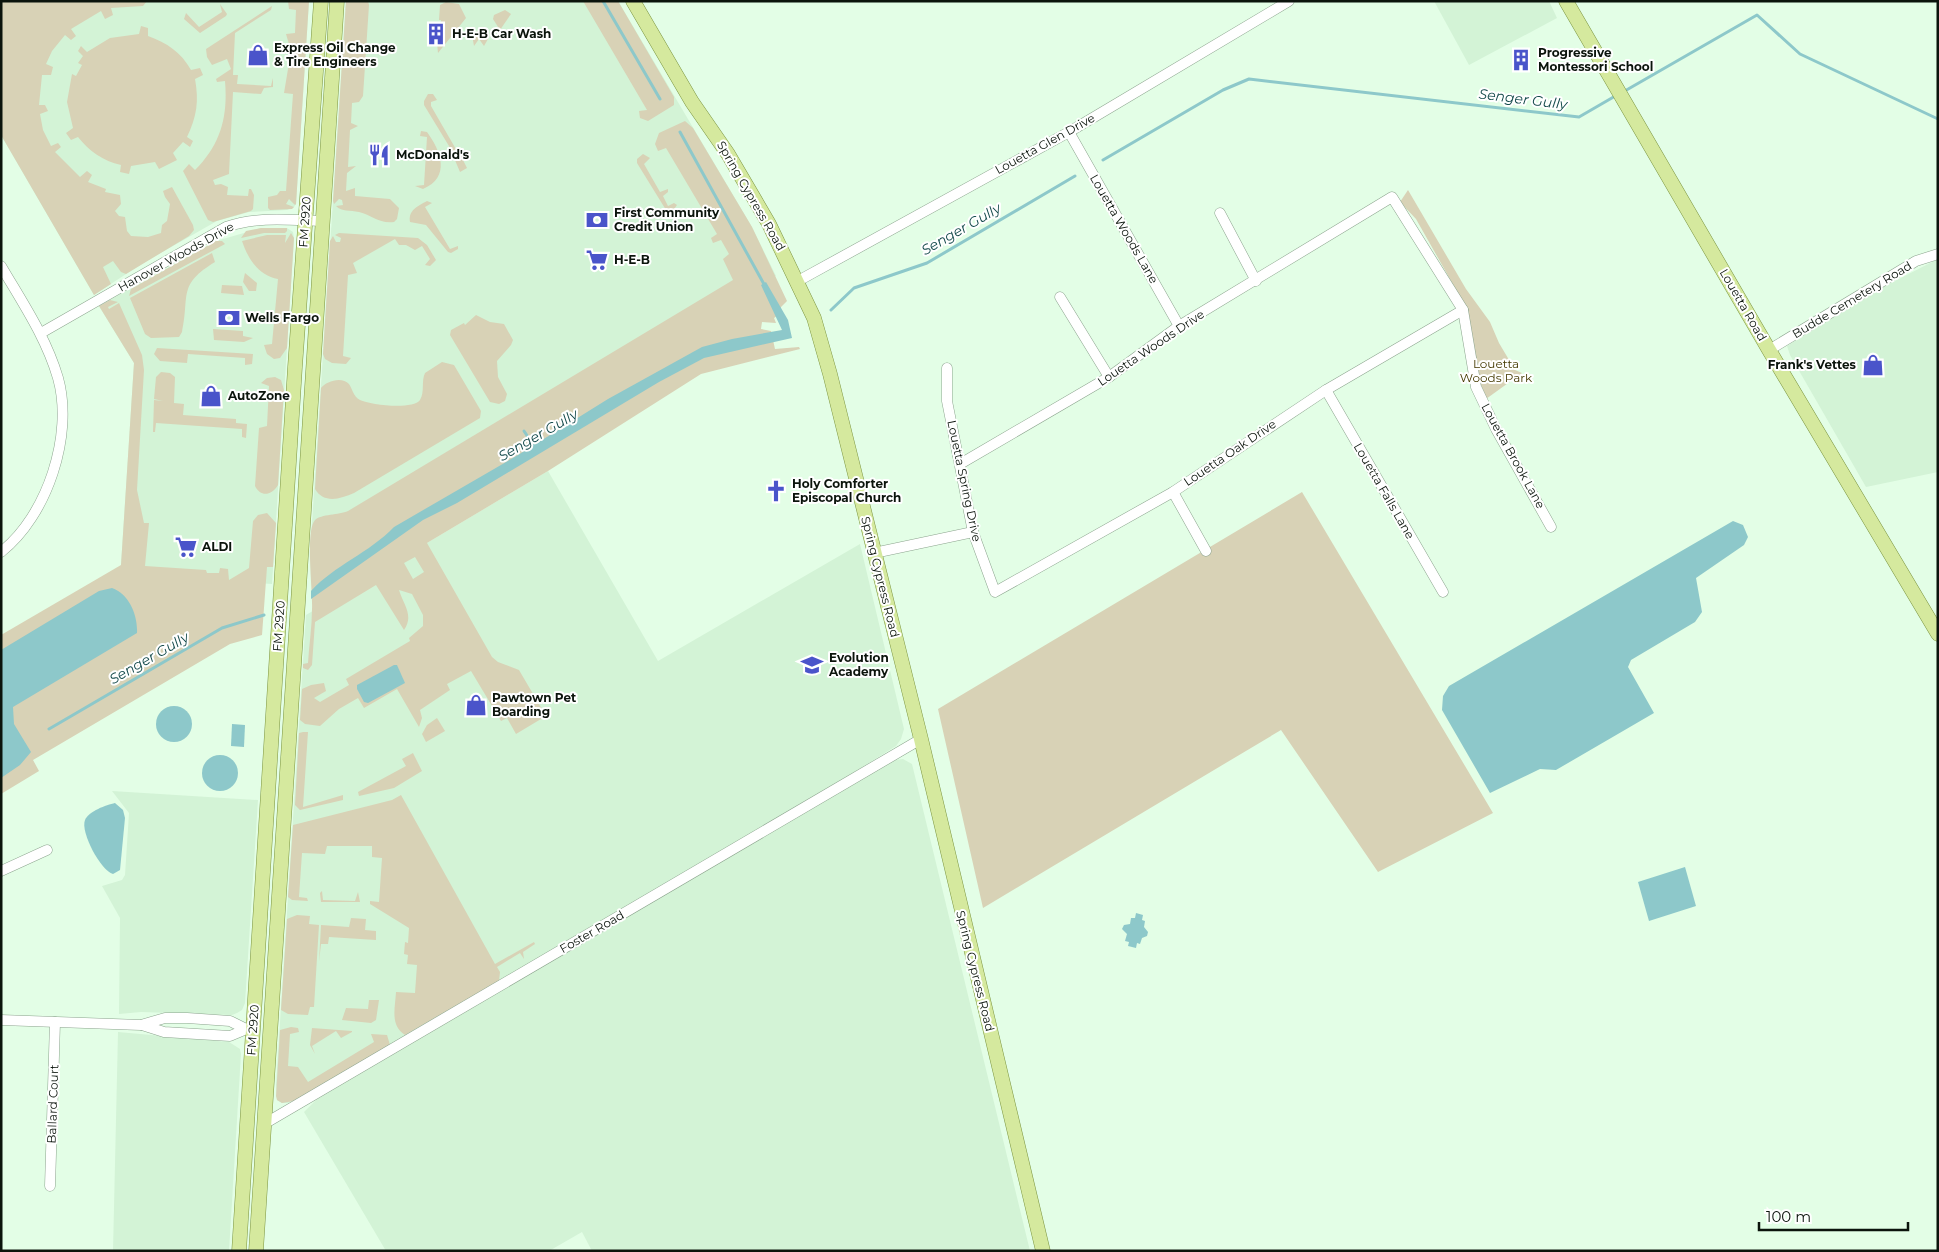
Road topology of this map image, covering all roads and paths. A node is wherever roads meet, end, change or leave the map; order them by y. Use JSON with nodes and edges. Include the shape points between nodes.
{"nodes":[{"id":1,"x":321,"y":1,"type":"edge"},
{"id":2,"x":337,"y":1,"type":"edge"},
{"id":3,"x":633,"y":1,"type":"edge"},
{"id":4,"x":1289,"y":1,"type":"edge"},
{"id":5,"x":1566,"y":1,"type":"edge"},
{"id":6,"x":1069,"y":132,"type":"junction"},
{"id":7,"x":1392,"y":197,"type":"joint"},
{"id":8,"x":1220,"y":213,"type":"dead end"},
{"id":9,"x":305,"y":220,"type":"junction"},
{"id":10,"x":322,"y":221,"type":"junction"},
{"id":11,"x":1938,"y":254,"type":"edge"},
{"id":12,"x":1,"y":266,"type":"edge"},
{"id":13,"x":798,"y":281,"type":"junction"},
{"id":14,"x":1256,"y":281,"type":"junction"},
{"id":15,"x":1060,"y":297,"type":"dead end"},
{"id":16,"x":1463,"y":310,"type":"junction"},
{"id":17,"x":1179,"y":326,"type":"junction"},
{"id":18,"x":41,"y":333,"type":"junction"},
{"id":19,"x":1769,"y":350,"type":"junction"},
{"id":20,"x":946,"y":368,"type":"dead end"},
{"id":21,"x":1109,"y":378,"type":"junction"},
{"id":22,"x":1326,"y":390,"type":"junction"},
{"id":23,"x":960,"y":464,"type":"junction"},
{"id":24,"x":1173,"y":492,"type":"junction"},
{"id":25,"x":1551,"y":527,"type":"dead end"},
{"id":26,"x":973,"y":532,"type":"junction"},
{"id":27,"x":1206,"y":551,"type":"dead end"},
{"id":28,"x":1,"y":552,"type":"edge"},
{"id":29,"x":874,"y":554,"type":"junction"},
{"id":30,"x":995,"y":592,"type":"joint"},
{"id":31,"x":1442,"y":592,"type":"dead end"},
{"id":32,"x":1938,"y":634,"type":"edge"},
{"id":33,"x":921,"y":739,"type":"junction"},
{"id":34,"x":47,"y":850,"type":"dead end"},
{"id":35,"x":1,"y":871,"type":"edge"},
{"id":36,"x":1,"y":1020,"type":"edge"},
{"id":37,"x":56,"y":1022,"type":"junction"},
{"id":38,"x":141,"y":1024,"type":"junction"},
{"id":39,"x":248,"y":1028,"type":"junction"},
{"id":40,"x":264,"y":1124,"type":"junction"},
{"id":41,"x":50,"y":1186,"type":"dead end"},
{"id":42,"x":239,"y":1251,"type":"edge"},
{"id":43,"x":256,"y":1251,"type":"edge"},
{"id":44,"x":1043,"y":1251,"type":"edge"}],
"edges":[{"from":1,"to":9,"type":"main road","name":"FM 2920","number":"FM 2920"},
{"from":2,"to":10,"type":"main road","name":"FM 2920","number":"FM 2920"},
{"from":3,"to":13,"type":"main road","name":"Spring Cypress Road","via":[[692,102],[728,154]]},
{"from":4,"to":6,"type":"street","name":"Louetta Glen Drive"},
{"from":5,"to":19,"type":"main road","name":"Louetta Road"},
{"from":6,"to":13,"type":"street","name":"Louetta Glen Drive"},
{"from":6,"to":17,"type":"street","name":"Louetta Woods Lane"},
{"from":7,"to":14,"type":"street","name":"Louetta Woods Drive"},
{"from":7,"to":16,"type":"street","name":"Louetta Brook Lane"},
{"from":8,"to":14,"type":"street"},
{"from":9,"to":10,"type":"street","name":"Hanover Woods Drive"},
{"from":9,"to":18,"type":"street","name":"Hanover Woods Drive","via":[[262,219],[226,227]]},
{"from":9,"to":39,"type":"main road","name":"FM 2920","number":"FM 2920"},
{"from":10,"to":40,"type":"main road","name":"FM 2920","number":"FM 2920"},
{"from":11,"to":19,"type":"street","name":"Budde Cemetery Road","via":[[1916,261]]},
{"from":12,"to":18,"type":"street"},
{"from":13,"to":29,"type":"main road","name":"Spring Cypress Road","via":[[814,318],[828,365]]},
{"from":14,"to":17,"type":"street","name":"Louetta Woods Drive"},
{"from":15,"to":21,"type":"street"},
{"from":16,"to":22,"type":"street","name":"Louetta Oak Drive"},
{"from":16,"to":25,"type":"street","name":"Louetta Brook Lane","via":[[1476,387]]},
{"from":17,"to":21,"type":"street","name":"Louetta Woods Drive"},
{"from":18,"to":28,"type":"street","via":[[58,380],[60,447],[40,503],[25,526]]},
{"from":19,"to":32,"type":"main road","name":"Louetta Road"},
{"from":20,"to":23,"type":"street","name":"Louetta Spring Drive","via":[[946,401]]},
{"from":21,"to":23,"type":"street","name":"Louetta Woods Drive"},
{"from":22,"to":24,"type":"street","name":"Louetta Oak Drive"},
{"from":22,"to":31,"type":"street","name":"Louetta Falls Lane"},
{"from":23,"to":26,"type":"street","name":"Louetta Spring Drive"},
{"from":24,"to":27,"type":"street"},
{"from":24,"to":30,"type":"street","name":"Louetta Oak Drive"},
{"from":26,"to":29,"type":"street"},
{"from":26,"to":30,"type":"street","name":"Louetta Spring Drive"},
{"from":29,"to":33,"type":"main road","name":"Spring Cypress Road"},
{"from":33,"to":40,"type":"street","name":"Foster Road"},
{"from":33,"to":44,"type":"main road","name":"Spring Cypress Road"},
{"from":34,"to":35,"type":"street"},
{"from":36,"to":37,"type":"street"},
{"from":37,"to":38,"type":"street"},
{"from":37,"to":41,"type":"street","name":"Ballard Court"},
{"from":38,"to":39,"type":"street","via":[[165,1018],[187,1018],[230,1021]]},
{"from":38,"to":39,"type":"street","via":[[164,1032],[230,1036]]},
{"from":39,"to":42,"type":"main road","name":"FM 2920","number":"FM 2920"},
{"from":40,"to":43,"type":"main road","name":"FM 2920","number":"FM 2920"}]}
